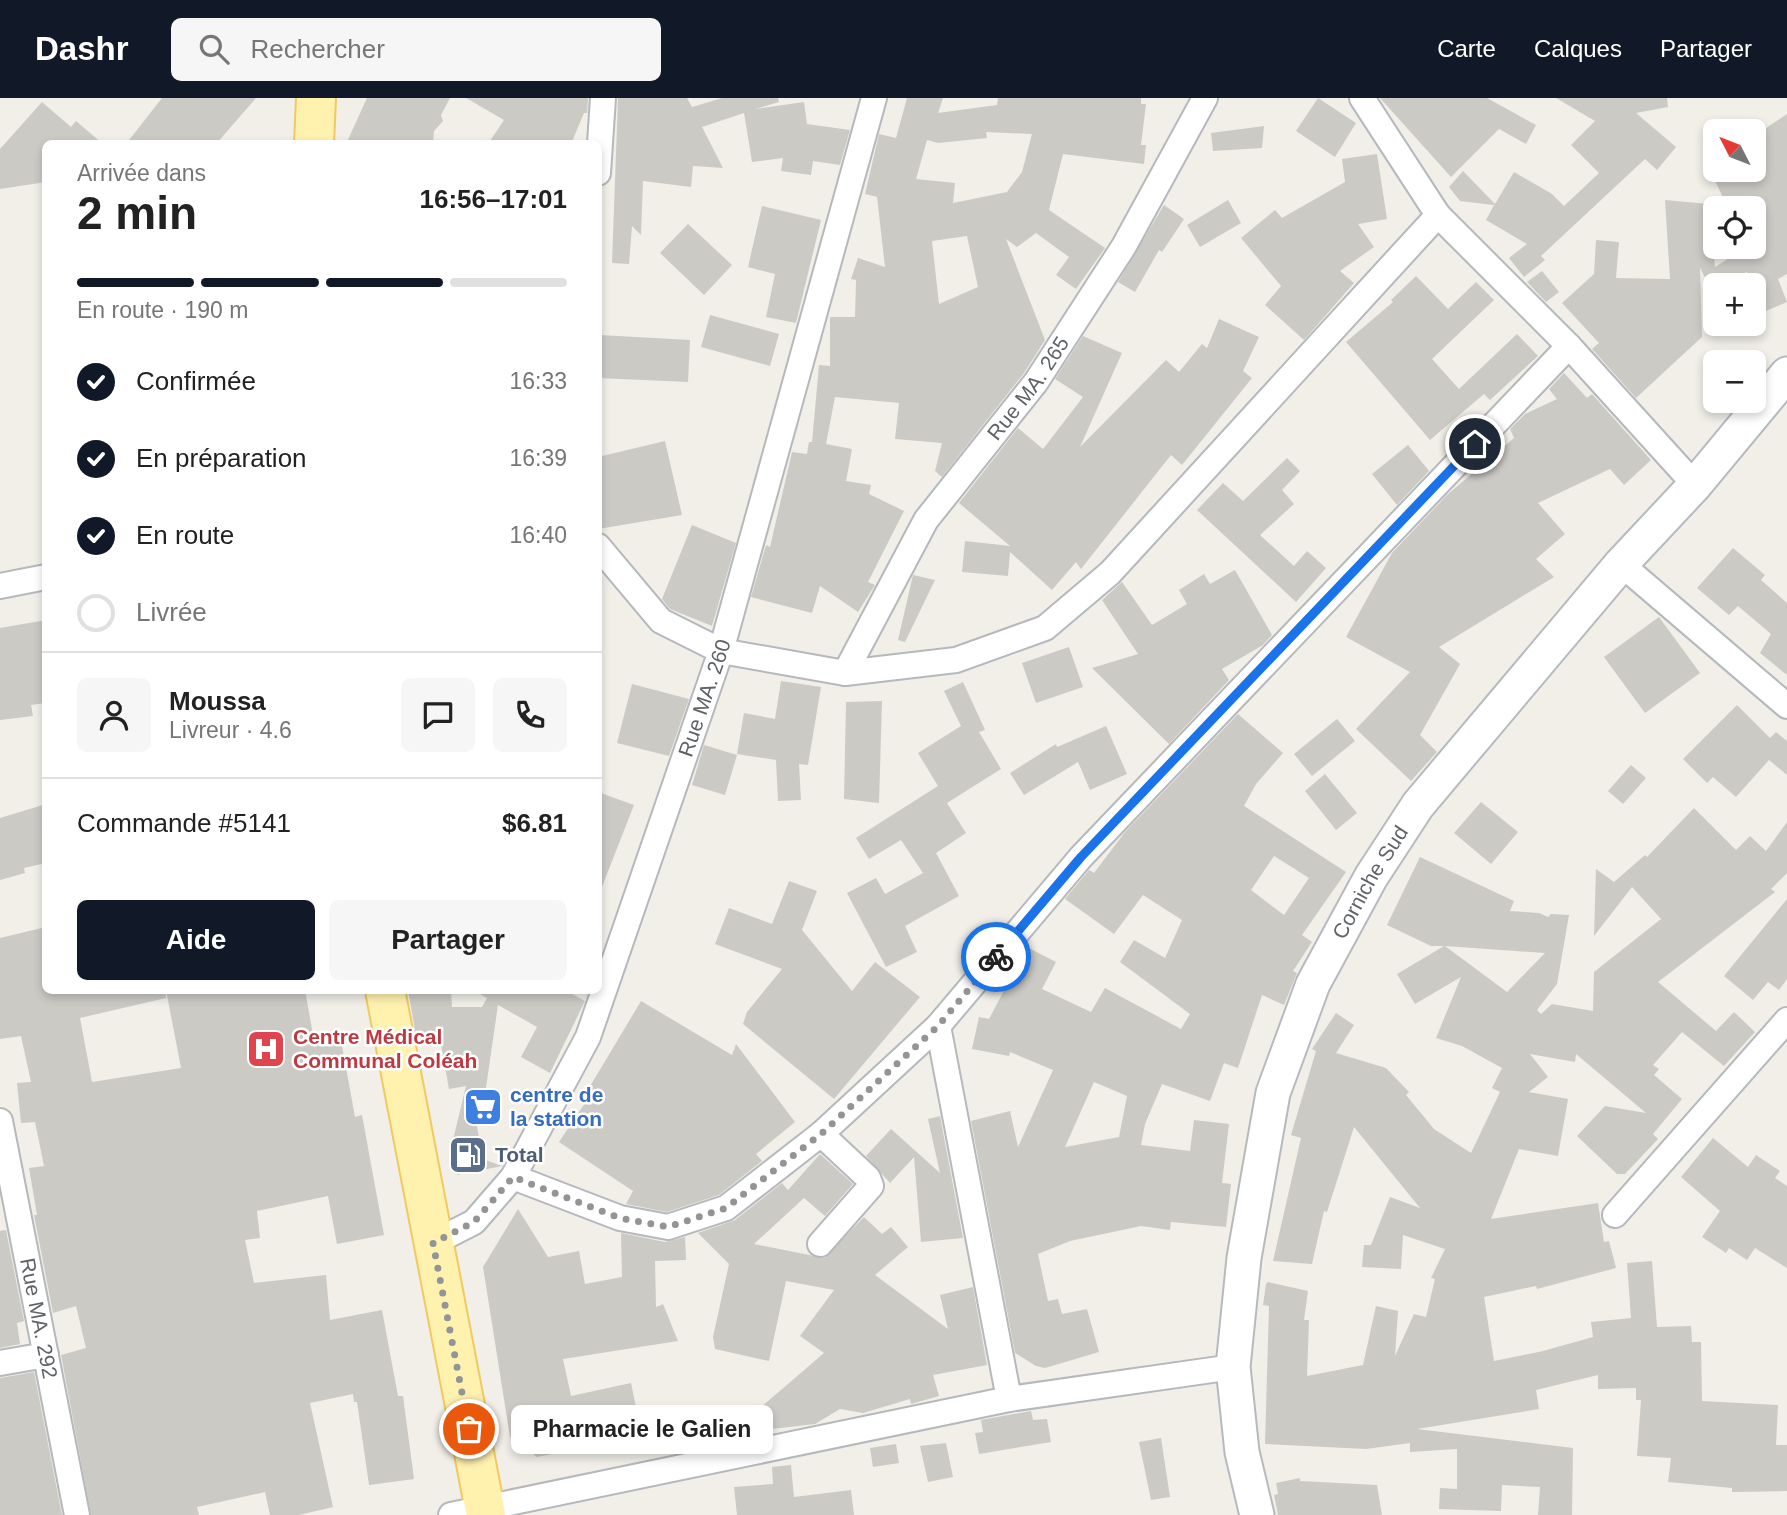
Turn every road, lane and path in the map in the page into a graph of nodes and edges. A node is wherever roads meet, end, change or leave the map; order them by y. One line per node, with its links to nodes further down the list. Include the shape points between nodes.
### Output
1 (316, 98): 6 (main road)
2 (603, 98): 7 (street)
3 (874, 98): 16 (street, Rue MA. 260)
4 (1205, 98): 17 (street, Rue MA. 265, via 1124,246 1036,382 926,520)
5 (1362, 98): 8 (street)
6 (314, 140)
7 (600, 140)
8 (1438, 215): 9 (street); 17 (street, via 1110,573 1045,628 956,660)
9 (1569, 346): 11 (street); 21 (street, via 1081,857)
10 (1787, 374): 11 (main road, Corniche Sud)
11 (1695, 485): 13 (main road, Corniche Sud)
12 (602, 551): 16 (street, via 661,621)
13 (1621, 564): 18 (street); 30 (main road, Corniche Sud, via 1418,804 1371,877 1313,984 1273,1093 1244,1258)
14 (42, 578): 15 (street)
15 (0, 586)
16 (721, 651): 17 (street); 24 (street, Rue MA. 260, via 588,1037)
17 (845, 673)
18 (1787, 706)
19 (386, 994): 26 (main road)
20 (1787, 1020): 25 (street)
21 (938, 1026): 23 (street); 31 (street)
22 (0, 1121): 28 (street, Rue MA. 292)
23 (821, 1134): 24 (street, via 726,1208 668,1227 620,1218); 27 (street, via 871,1186)
24 (513, 1177): 26 (street, Rue MA. 260, via 474,1222)
25 (1615, 1215)
26 (433, 1243): 32 (main road)
27 (820, 1244)
28 (46, 1354): 29 (street); 33 (street, Rue MA. 292)
29 (0, 1363)
30 (1233, 1367): 31 (street); 34 (main road, Corniche Sud, via 1242,1452)
31 (1009, 1399): 32 (street)
32 (474, 1513)
33 (77, 1515)
34 (1257, 1515)

